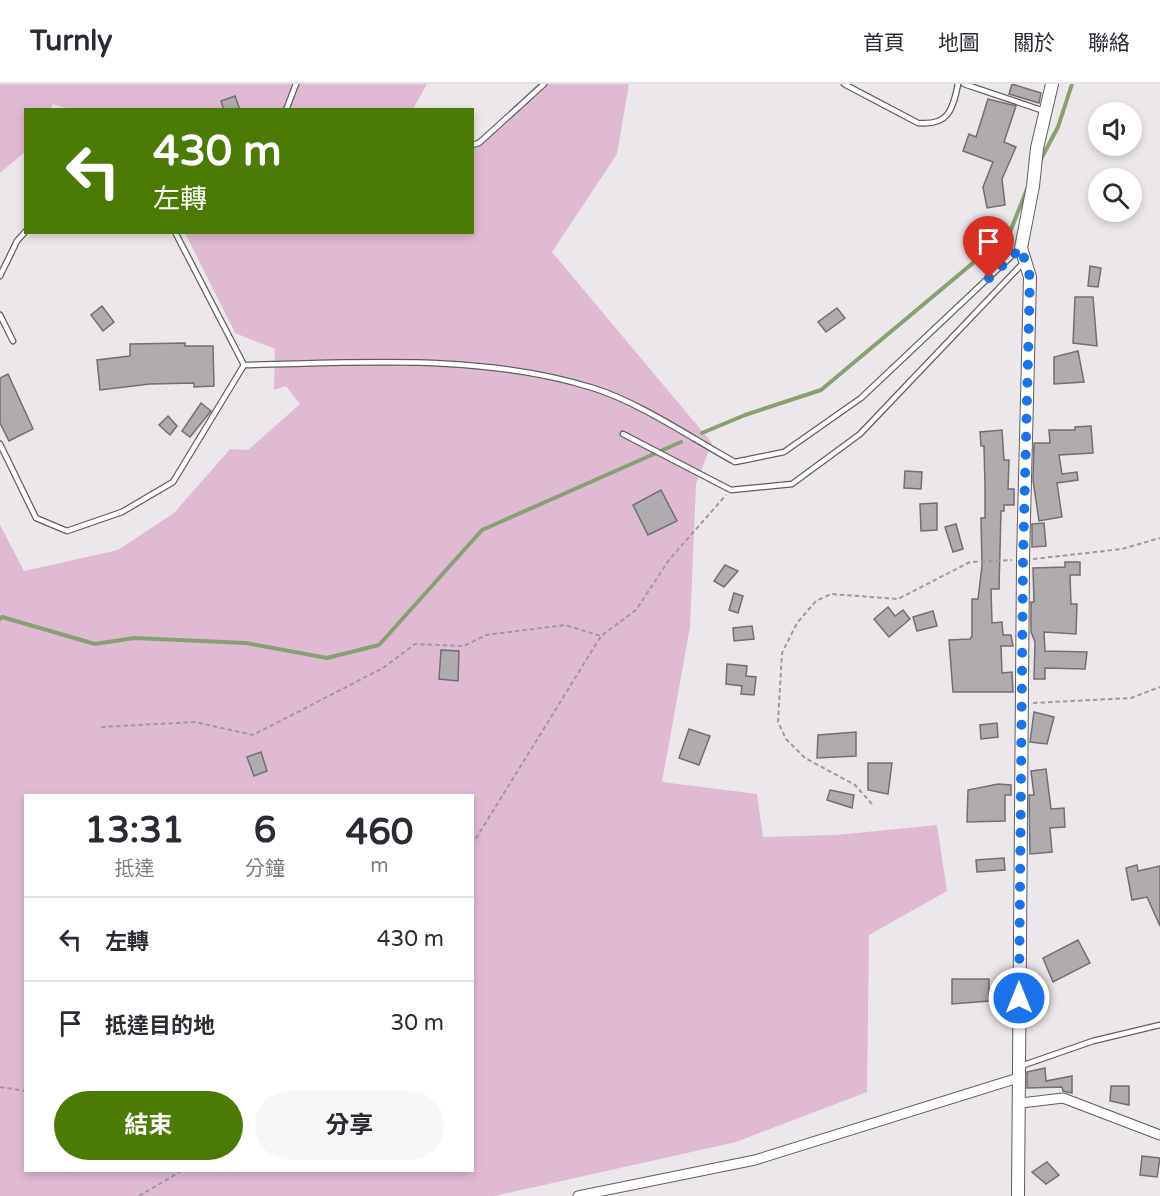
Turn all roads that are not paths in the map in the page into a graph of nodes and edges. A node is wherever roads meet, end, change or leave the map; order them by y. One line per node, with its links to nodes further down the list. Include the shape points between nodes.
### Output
1 (296, 84): 7 (lane)
2 (544, 84): 9 (lane)
3 (844, 84): 4 (lane, via 918,123 931,124 946,118)
4 (958, 84)
5 (964, 84): 8 (lane)
6 (1052, 84): 8 (street)
7 (287, 108)
8 (1045, 112): 12 (street)
9 (474, 144)
10 (24, 233): 14 (lane)
11 (177, 234): 17 (lane)
12 (1021, 248): 13 (street); 17 (lane, via 861,398 784,452 735,462 594,388 504,368 397,362)
13 (1026, 261): 18 (lane, via 860,434 792,484 731,490); 21 (street, via 1030,277)
14 (0, 276)
15 (0, 315): 16 (lane)
16 (13, 342)
17 (244, 365): 19 (lane, via 173,482 122,512 67,531 36,518)
18 (623, 434)
19 (0, 444)
20 (1160, 1025): 21 (lane, via 1093,1041)
21 (1018, 1072): 22 (street); 24 (street, via 755,1160)
22 (1021, 1102): 23 (street, via 1063,1098); 25 (street)
23 (1160, 1135)
24 (578, 1196)
25 (1018, 1196)

